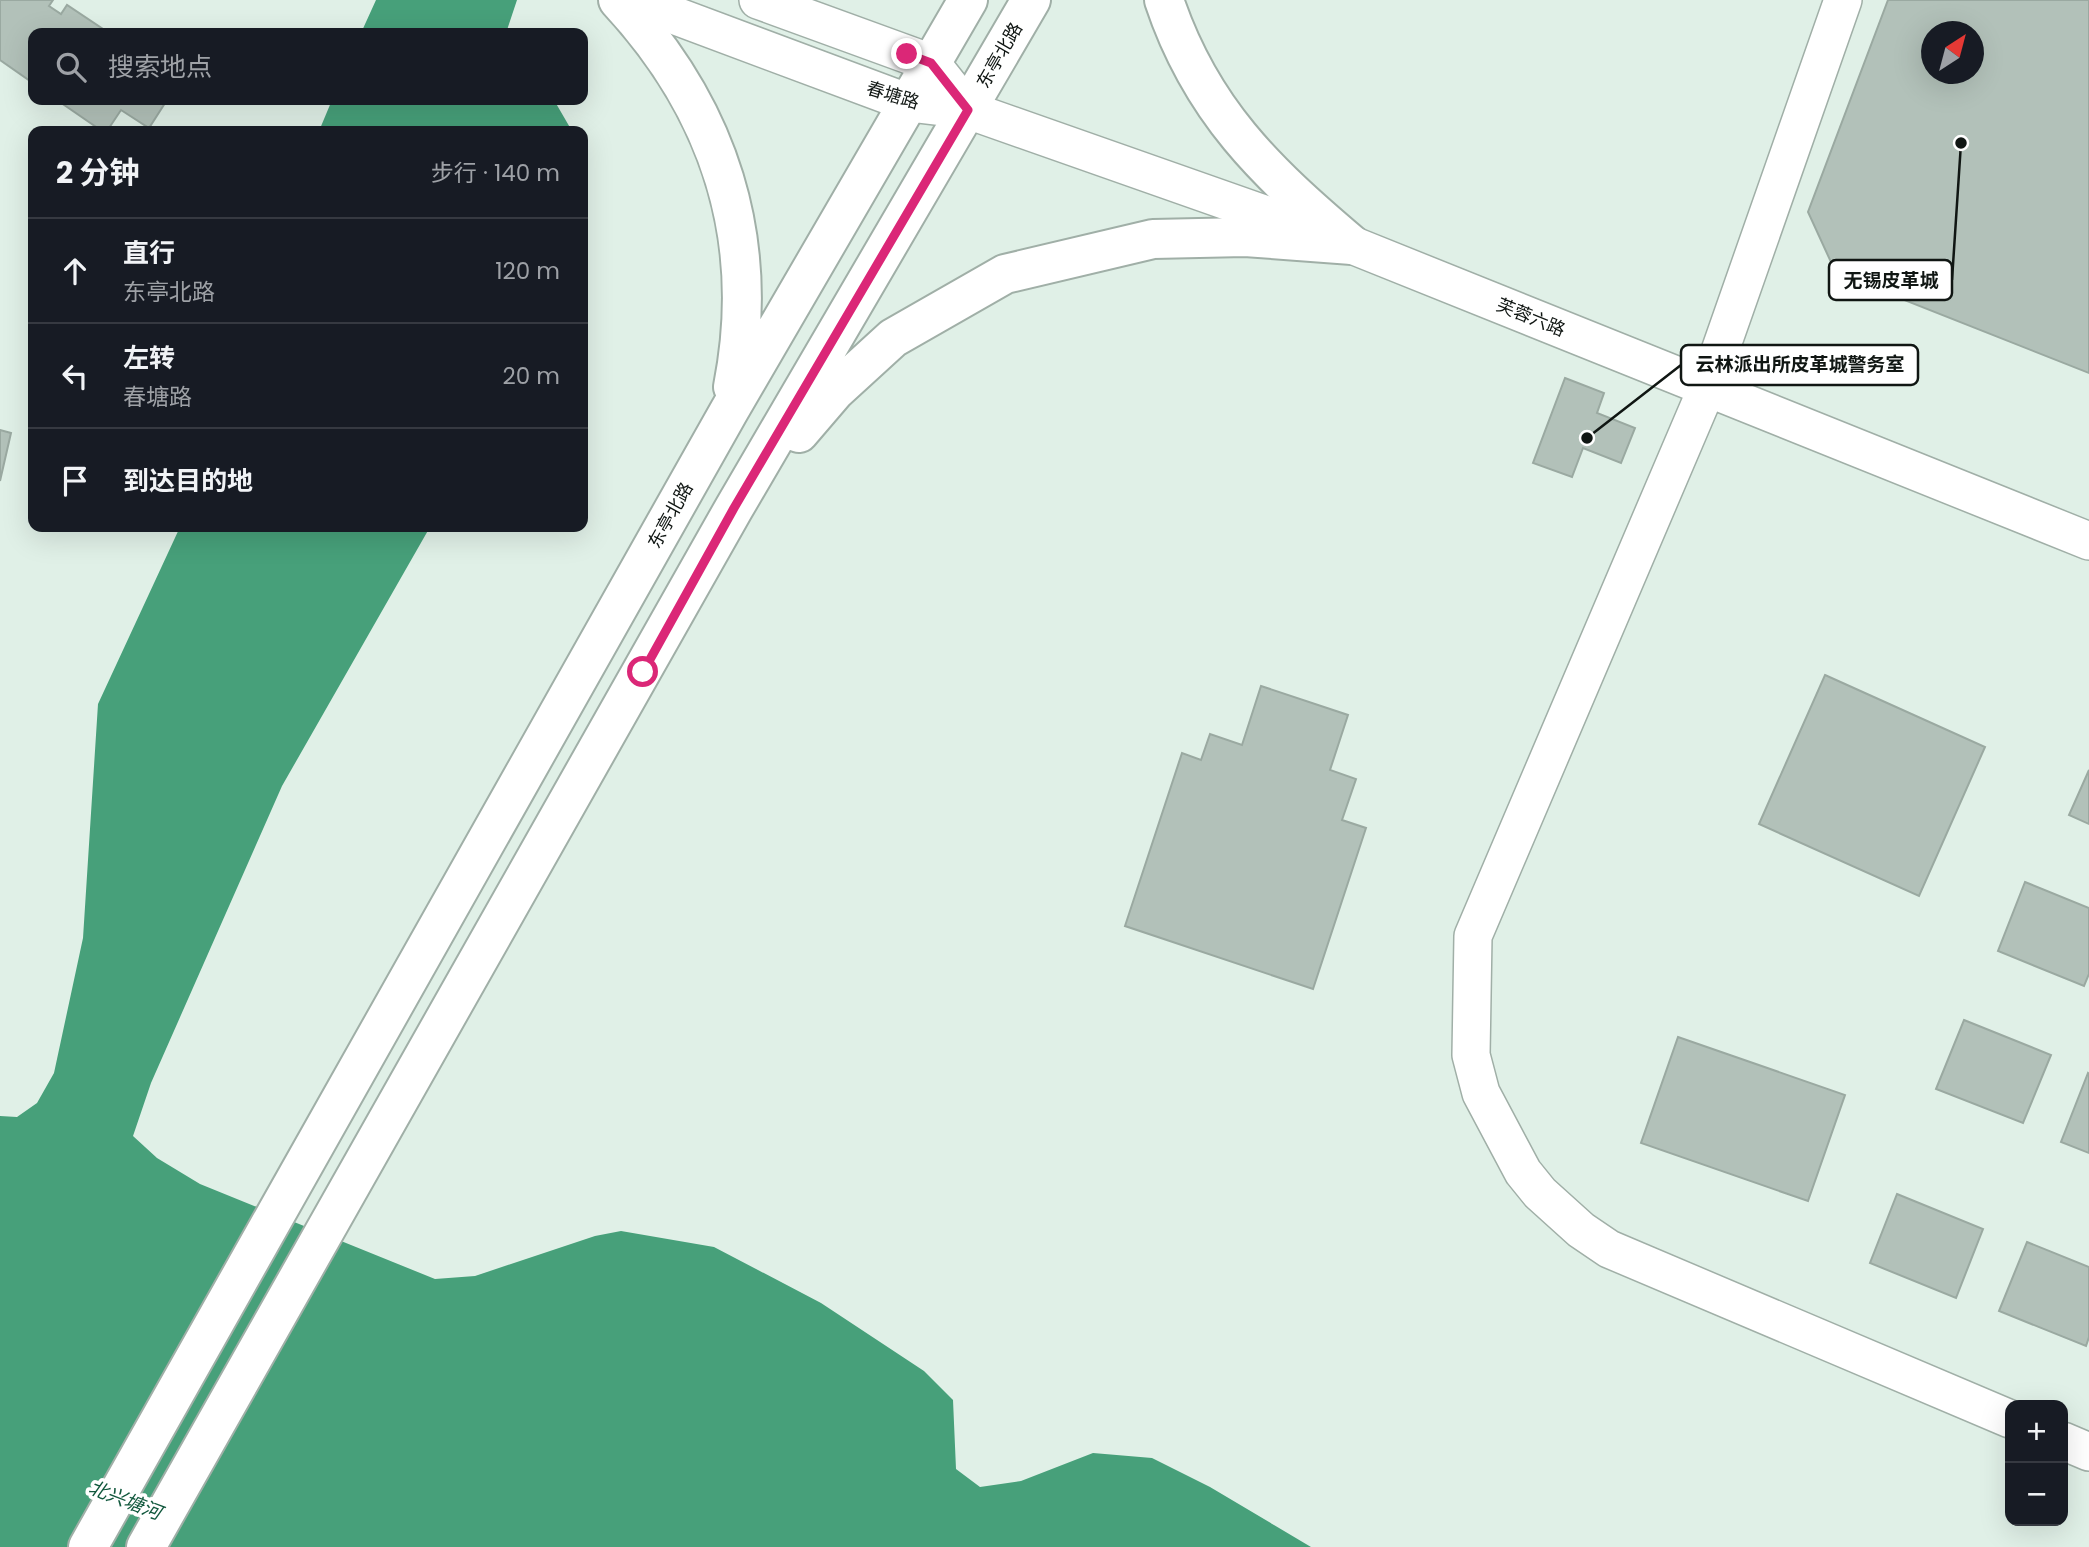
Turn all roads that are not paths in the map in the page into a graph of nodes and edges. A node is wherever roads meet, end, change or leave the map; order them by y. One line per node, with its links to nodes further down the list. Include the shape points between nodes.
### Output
1 (618, 0): 13 (main road, via 682,81 709,131 728,186 739,242 743,299 740,355)
2 (632, 0): 9 (street, 春塘路)
3 (758, 0): 8 (street)
4 (968, 0): 8 (main road, 东亭北路)
5 (1031, 0): 10 (main road, 东亭北路)
6 (1164, 0): 11 (main road, via 1191,65 1247,149)
7 (1843, 0): 12 (street)
8 (931, 63): 9 (main road, 东亭北路); 10 (street, 春塘路)
9 (909, 103): 10 (street, 春塘路); 13 (main road, 东亭北路)
10 (968, 110): 11 (street, 芙蓉六路); 14 (main road, 东亭北路)
11 (1352, 246): 12 (street, 芙蓉六路); 14 (main road, via 1244,236 1153,239 1005,274 893,338 835,391)
12 (1707, 388): 15 (street, 芙蓉六路); 16 (street, via 1473,936 1471,1055 1481,1093 1540,1193 1609,1249)
13 (729, 411): 19 (main road, 东亭北路)
14 (734, 508): 20 (main road, 东亭北路)
15 (2089, 541)
16 (2005, 1417)
17 (2068, 1443): 18 (street)
18 (2089, 1452)
19 (88, 1547)
20 (146, 1547)

